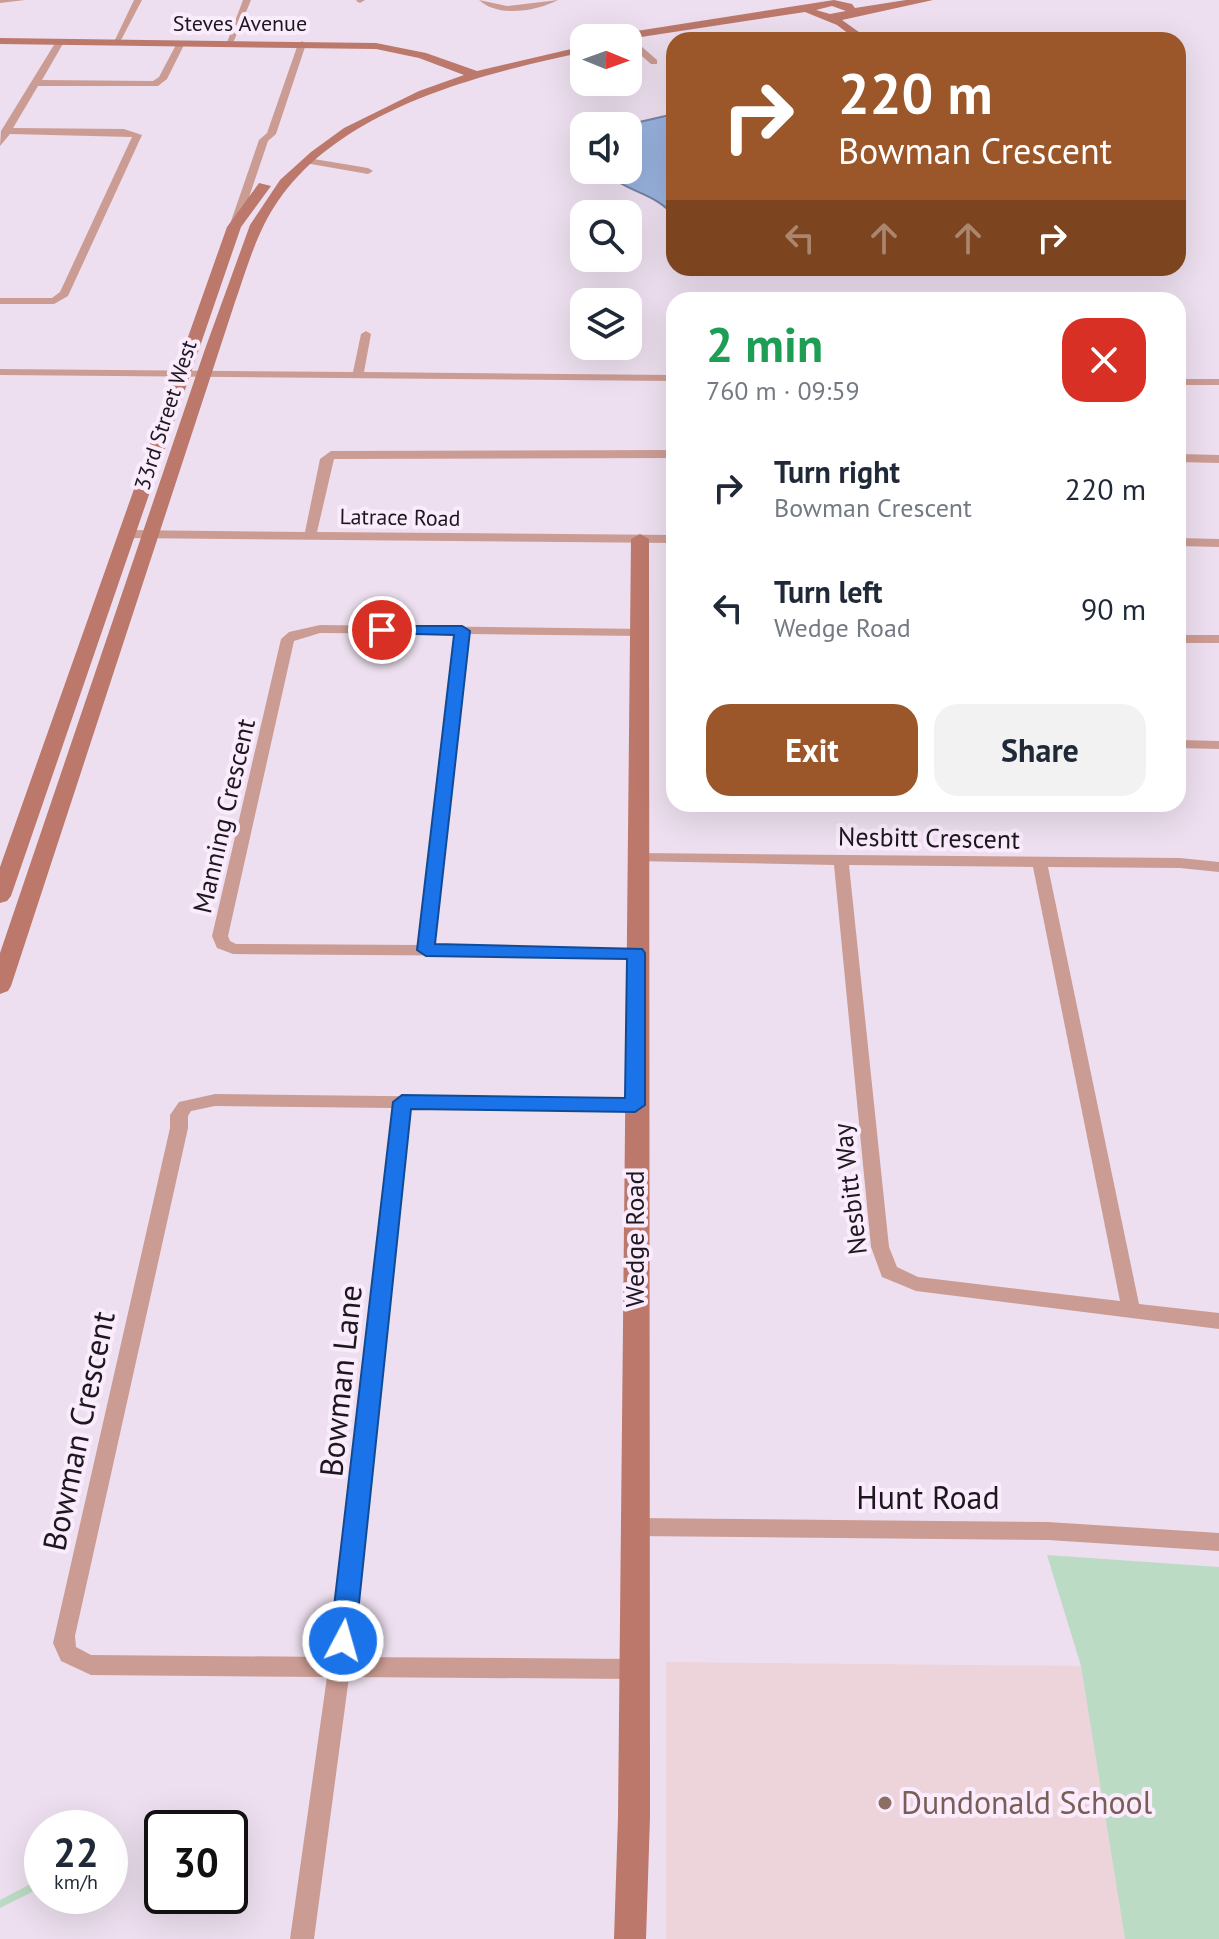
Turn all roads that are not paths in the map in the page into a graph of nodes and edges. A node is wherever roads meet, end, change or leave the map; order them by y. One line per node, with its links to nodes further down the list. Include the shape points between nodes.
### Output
1 (21, 0): 7 (street)
2 (138, 0): 21 (street)
3 (247, 0): 23 (street)
4 (483, 0): 5 (street, via 498,9)
5 (549, 0)
6 (927, 0): 8 (main road)
7 (0, 1)
8 (888, 2): 10 (main road); 15 (main road, via 864,21)
9 (810, 5): 10 (main road); 11 (main road, via 812,14); 16 (main road)
10 (841, 7): 11 (main road); 14 (main road)
11 (824, 17): 12 (main road); 13 (main road)
12 (696, 32)
13 (861, 32)
14 (865, 32)
15 (867, 32)
16 (642, 33)
17 (666, 36): 18 (main road)
18 (642, 40)
19 (0, 41): 20 (main road, Steves Avenue)
20 (60, 42): 21 (main road, Steves Avenue); 30 (street)
21 (116, 42): 22 (main road, Steves Avenue)
22 (181, 43): 23 (main road, Steves Avenue); 30 (street, via 163,79 155,84)
23 (229, 43): 24 (main road, Steves Avenue)
24 (302, 44): 29 (main road, Steves Avenue, via 399,50); 35 (street, 33rd Street West)
25 (570, 46): 29 (main road, 33rd Street West)
26 (570, 52): 29 (main road, 33rd Street West)
27 (642, 52): 28 (street)
28 (654, 62)
29 (471, 73): 33 (main road, 33rd Street West, via 382,113); 35 (main road, 33rd Street West, via 383,102 308,145 272,176)
30 (34, 83): 31 (street)
31 (6, 131): 32 (street); 36 (street, via 137,135 64,294 54,301)
32 (0, 143)
33 (308, 161): 34 (street); 39 (main road, 33rd Street West, via 275,194 254,229)
34 (368, 171)
35 (234, 227): 39 (main road, 33rd Street West)
36 (0, 301)
37 (366, 334): 40 (street)
38 (0, 372): 39 (street)
39 (194, 374): 40 (street); 47 (main road, 33rd Street West); 48 (main road, 33rd Street West)
40 (358, 375): 41 (street)
41 (666, 378)
42 (1186, 382): 43 (street)
43 (1219, 382)
44 (666, 454): 49 (street, via 331,455)
45 (1186, 458): 46 (street)
46 (1219, 459)
47 (126, 534): 48 (street, Latrace Road); 64 (main road, 33rd Street West)
48 (151, 534): 49 (street, Latrace Road); 67 (main road, 33rd Street West)
49 (310, 536): 50 (street, Latrace Road)
50 (640, 539): 51 (street, Latrace Road); 55 (main road, Wedge Road)
51 (666, 539)
52 (1186, 542): 53 (street)
53 (1219, 543)
54 (462, 631): 55 (street, Manning Crescent); 65 (street); 65 (street, Manning Crescent, via 320,629 288,639 220,936 233,949)
55 (640, 632): 60 (main road, Wedge Road)
56 (1186, 639): 57 (street)
57 (1219, 639)
58 (1186, 744): 59 (street)
59 (1219, 745)
60 (638, 858): 61 (street, Nesbitt Crescent); 66 (main road, Wedge Road)
61 (841, 861): 62 (street, Nesbitt Crescent); 70 (street, Nesbitt Way, via 880,1247 889,1272 916,1284)
62 (1040, 863): 63 (street, Nesbitt Crescent); 70 (street)
63 (1219, 867)
64 (0, 896)
65 (426, 950): 66 (street, Manning Crescent)
66 (636, 953): 69 (main road, Wedge Road)
67 (0, 986)
68 (402, 1102): 69 (street, Bowman Crescent); 74 (street, Bowman Lane); 74 (street, Bowman Crescent, via 215,1100 185,1106 179,1115 63,1637 65,1651 91,1665)
69 (635, 1105): 72 (main road, Wedge Road)
70 (1130, 1310): 71 (street, Nesbitt Way)
71 (1219, 1321)
72 (635, 1527): 73 (street, Hunt Road, via 1048,1531); 75 (main road, Wedge Road)
73 (1219, 1542)
74 (339, 1666): 75 (street, Bowman Crescent); 76 (street, Bowman Lane)
75 (634, 1669): 77 (main road, Wedge Road)
76 (302, 1939)
77 (630, 1939)

